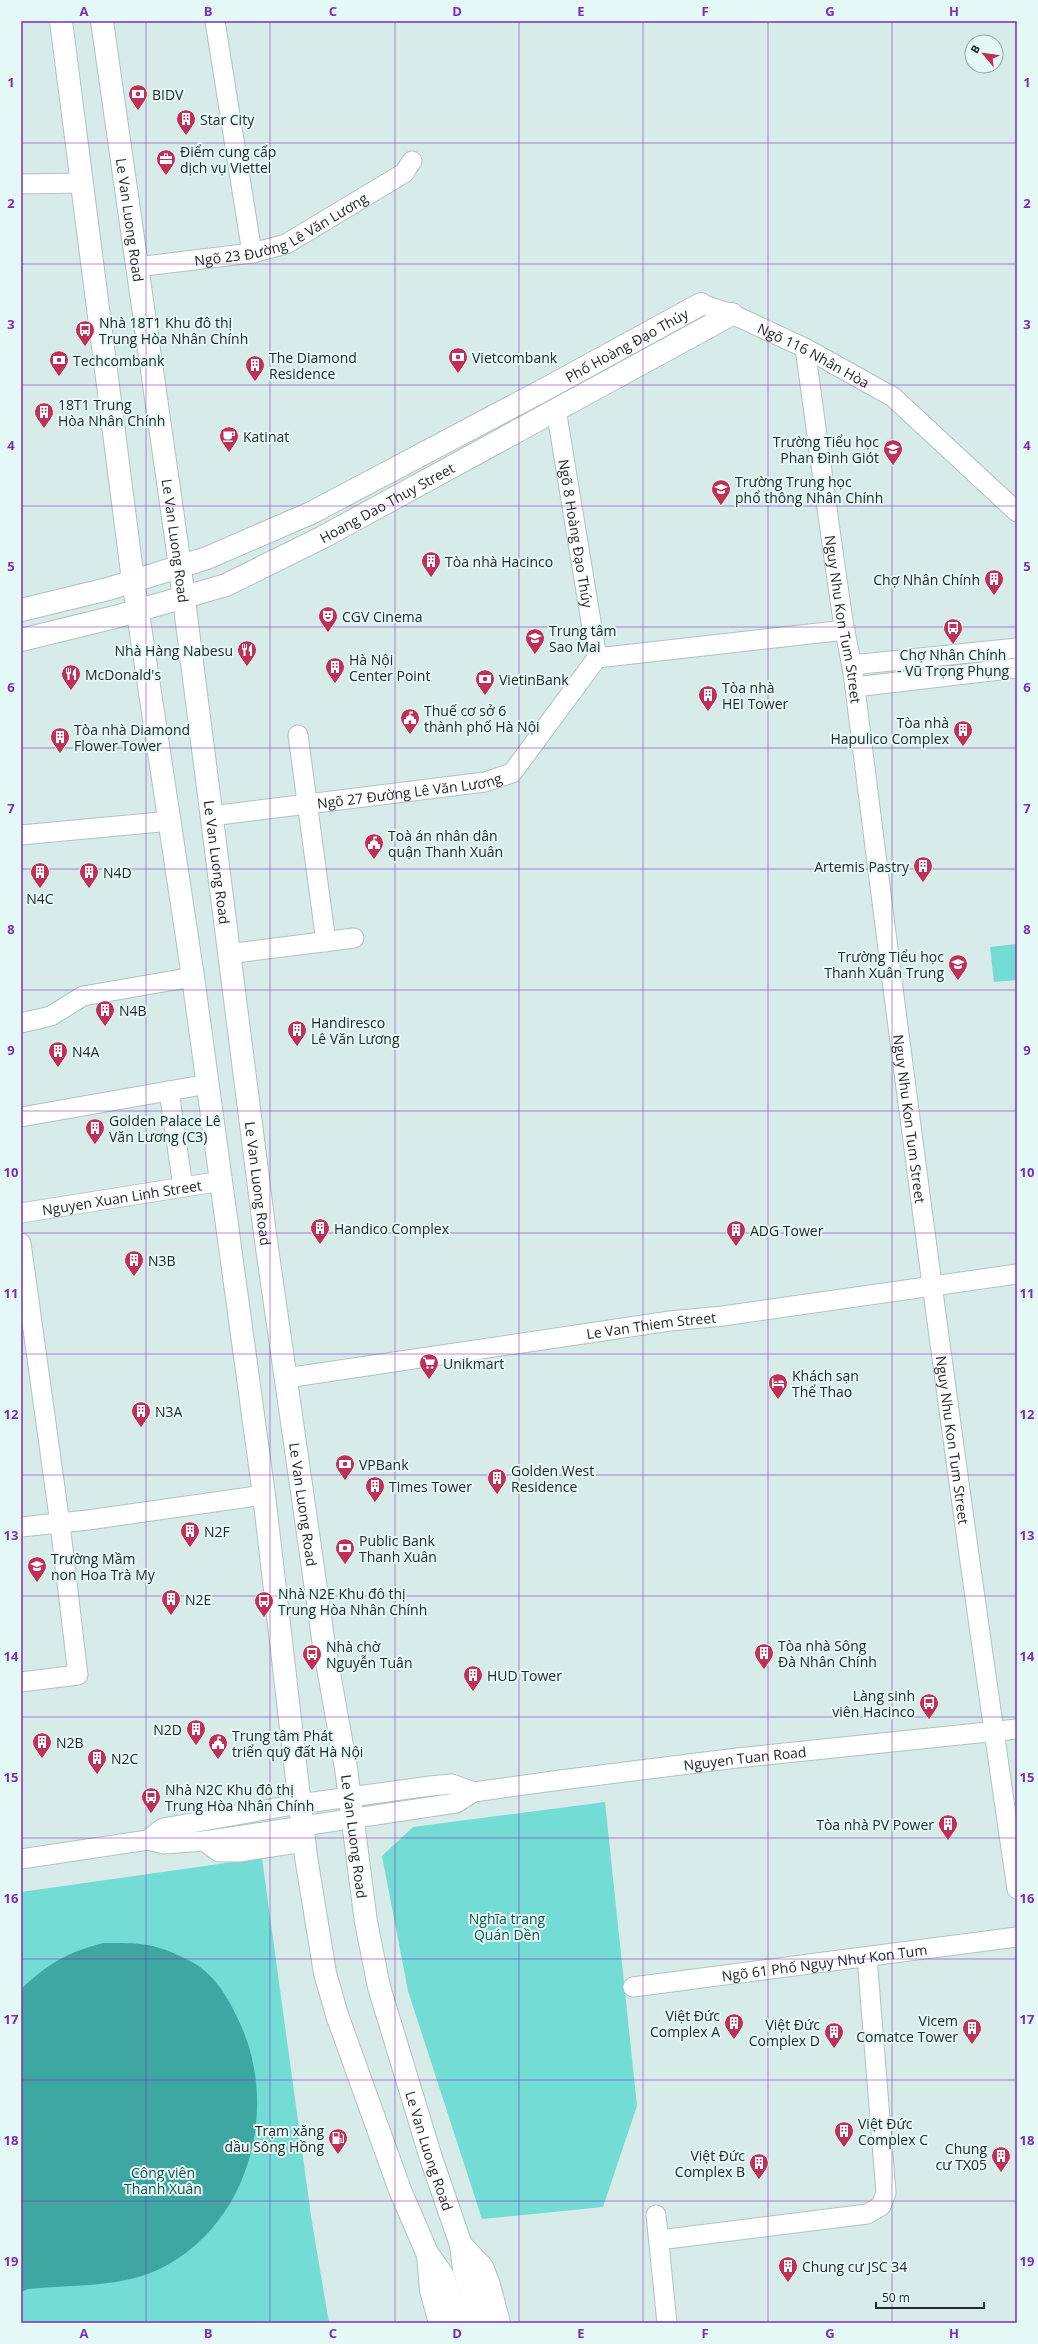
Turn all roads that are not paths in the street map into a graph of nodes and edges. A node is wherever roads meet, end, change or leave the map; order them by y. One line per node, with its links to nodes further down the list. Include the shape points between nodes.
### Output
1 (61, 21): 5 (main road)
2 (102, 21): 8 (main road, Le Van Luong Road)
3 (215, 21): 7 (street)
4 (412, 161): 7 (street, Ngõ 23 Đường Lê Văn Lương, via 404,173 286,244)
5 (83, 183): 6 (street); 18 (main road)
6 (21, 184)
7 (252, 253): 8 (street, Ngõ 23 Đường Lê Văn Lương)
8 (136, 267): 17 (main road, Le Van Luong Road)
9 (701, 304): 10 (street, Ngõ 116 Nhân Hòa); 12 (main road, Phố Hoàng Đạo Thúy)
10 (732, 314): 11 (street, Ngõ 116 Nhân Hòa); 13 (main road, Hoang Dao Thuy Street)
11 (805, 348): 14 (street, Ngõ 116 Nhân Hòa, via 893,397); 22 (street, Nguy Nhu Kon Tum Street)
12 (551, 386): 13 (main road); 15 (main road, Hoang Dao Thuy Street)
13 (556, 409): 16 (main road, Hoang Dao Thuy Street); 25 (street, Ngõ 8 Hoàng Đạo Thúy)
14 (1017, 512)
15 (311, 513): 16 (main road); 17 (main road, Hoang Dao Thuy Street, via 207,558)
16 (323, 537): 19 (main road, Hoang Dao Thuy Street, via 226,585)
17 (179, 566): 18 (main road, Hoang Dao Thuy Street); 19 (main road, Le Van Luong Road)
18 (133, 580): 20 (main road, Hoang Dao Thuy Street, via 108,589); 21 (main road)
19 (182, 598): 21 (main road, Hoang Dao Thuy Street); 31 (main road, Le Van Luong Road)
20 (21, 610)
21 (138, 610): 23 (main road, Hoang Dao Thuy Street); 32 (main road)
22 (845, 630): 25 (street); 26 (street, Nguy Nhu Kon Tum Street)
23 (21, 640)
24 (1017, 648): 26 (street)
25 (597, 658): 30 (street, Ngõ 27 Đường Lê Văn Lương, via 512,773 485,782)
26 (852, 665): 28 (street, Nguy Nhu Kon Tum Street)
27 (1017, 668): 28 (street)
28 (855, 687): 47 (street, Nguy Nhu Kon Tum Street)
29 (298, 735): 30 (street)
30 (308, 803): 31 (street, Ngõ 27 Đường Lê Văn Lương); 35 (street)
31 (211, 816): 36 (main road, Le Van Luong Road)
32 (171, 821): 33 (street); 37 (main road)
33 (21, 835)
34 (354, 938): 35 (street)
35 (326, 942): 36 (street)
36 (228, 954): 48 (main road, Le Van Luong Road)
37 (193, 977): 38 (street, via 83,996 51,1016); 39 (main road)
38 (21, 1023)
39 (208, 1084): 40 (street); 42 (main road)
40 (169, 1091): 41 (street); 43 (street)
41 (21, 1117)
42 (222, 1181): 43 (street, Nguyen Xuan Linh Street); 49 (main road)
43 (183, 1187): 44 (street, Nguyen Xuan Linh Street)
44 (21, 1213)
45 (21, 1243): 50 (street)
46 (1017, 1274): 47 (street, Le Van Thiem Street)
47 (932, 1285): 48 (street, Le Van Thiem Street); 54 (street, Nguy Nhu Kon Tum Street)
48 (286, 1378): 57 (main road, Le Van Luong Road, via 324,1645)
49 (264, 1495): 50 (street); 58 (main road)
50 (60, 1524): 51 (street); 52 (street, via 78,1675)
51 (21, 1527)
52 (21, 1682)
53 (1017, 1728): 54 (street, Nguyen Tuan Road)
54 (994, 1731): 56 (street, Nguyen Tuan Road, via 744,1757); 67 (street, Nguy Nhu Kon Tum Street)
55 (383, 1792): 56 (street, Nguyen Tuan Road, via 452,1784); 57 (street, Nguyen Tuan Road); 60 (street)
56 (474, 1792): 60 (street, Nguyen Tuan Road, via 456,1803)
57 (350, 1796): 58 (street, Nguyen Tuan Road); 61 (main road, Le Van Luong Road)
58 (299, 1804): 59 (street, Nguyen Tuan Road); 63 (main road)
59 (277, 1808): 62 (street); 64 (street, Nguyen Tuan Road, via 163,1828)
60 (386, 1813): 61 (street, Nguyen Tuan Road)
61 (353, 1818): 63 (street, Nguyen Tuan Road); 73 (main road, Le Van Luong Road, via 366,1922 379,1987 431,2158)
62 (279, 1829): 63 (street); 65 (street)
63 (303, 1834): 65 (street, via 239,1852 219,1852); 74 (main road, via 325,1973 337,2015 398,2183)
64 (148, 1840): 65 (street, via 164,1844); 66 (street)
65 (204, 1840)
66 (21, 1859)
67 (1017, 1889)
68 (1017, 1937): 69 (street, Ngõ 61 Phố Ngụy Như Kon Tum)
69 (867, 1957): 70 (street, Ngõ 61 Phố Ngụy Như Kon Tum); 72 (street, via 886,2193 881,2206 867,2214)
70 (632, 1987)
71 (656, 2215): 72 (street)
72 (658, 2240): 79 (street)
73 (461, 2245): 77 (main road, via 464,2268); 78 (main road, Le Van Luong Road, via 482,2267)
74 (428, 2255): 75 (main road, via 431,2290); 76 (main road, via 443,2276)
75 (440, 2323)
76 (458, 2323)
77 (480, 2323)
78 (499, 2323)
79 (667, 2323)

